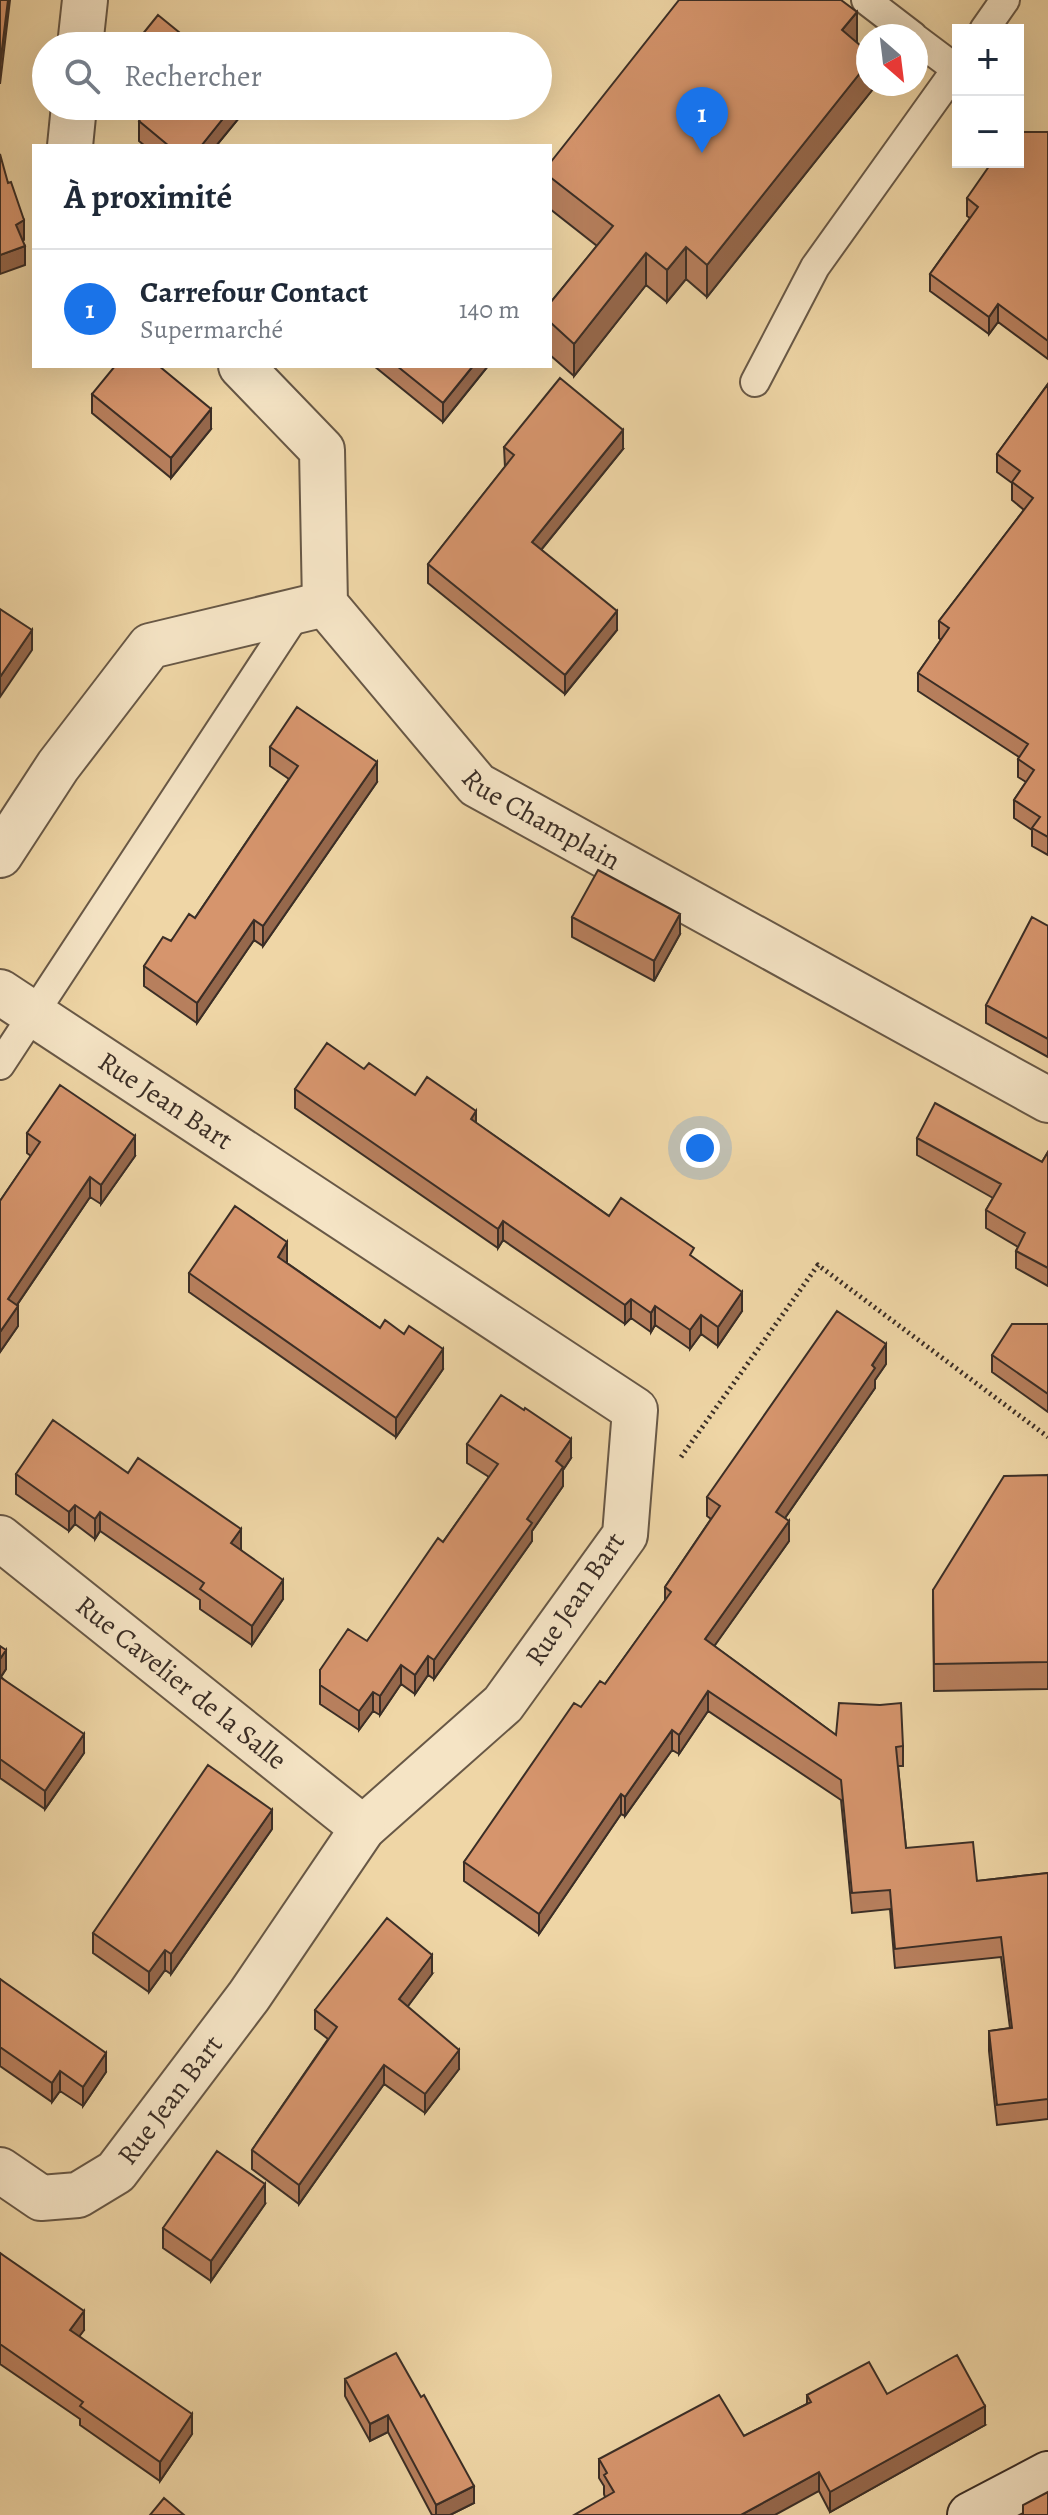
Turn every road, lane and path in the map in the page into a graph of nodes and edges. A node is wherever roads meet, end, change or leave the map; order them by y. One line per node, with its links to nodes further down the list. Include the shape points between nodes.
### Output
1 (85, 0): 6 (street)
2 (866, 0): 4 (lane)
3 (1005, 0): 5 (lane)
4 (897, 24)
5 (988, 24)
6 (82, 32)
7 (928, 47): 8 (lane)
8 (952, 64)
9 (952, 75): 13 (lane, via 815,267)
10 (73, 120): 11 (street)
11 (70, 144)
12 (243, 368): 14 (street, via 322,450)
13 (755, 382)
14 (312, 608): 15 (street, via 150,646 58,766); 16 (lane); 18 (street, Rue Champlain, via 477,785)
15 (0, 855)
16 (17, 1004): 17 (lane); 22 (street, Rue Jean Bart, via 635,1410 625,1535 503,1704)
17 (0, 1065)
18 (1048, 1100)
19 (1048, 1437): 20 (path, via 818,1265)
20 (680, 1458)
21 (0, 1538): 22 (street, Rue Cavelier de la Salle)
22 (363, 1828): 23 (street, Rue Jean Bart, via 249,1996 116,2172 78,2195 41,2198)
23 (0, 2170)
24 (1048, 2474): 25 (street)
25 (970, 2515)

